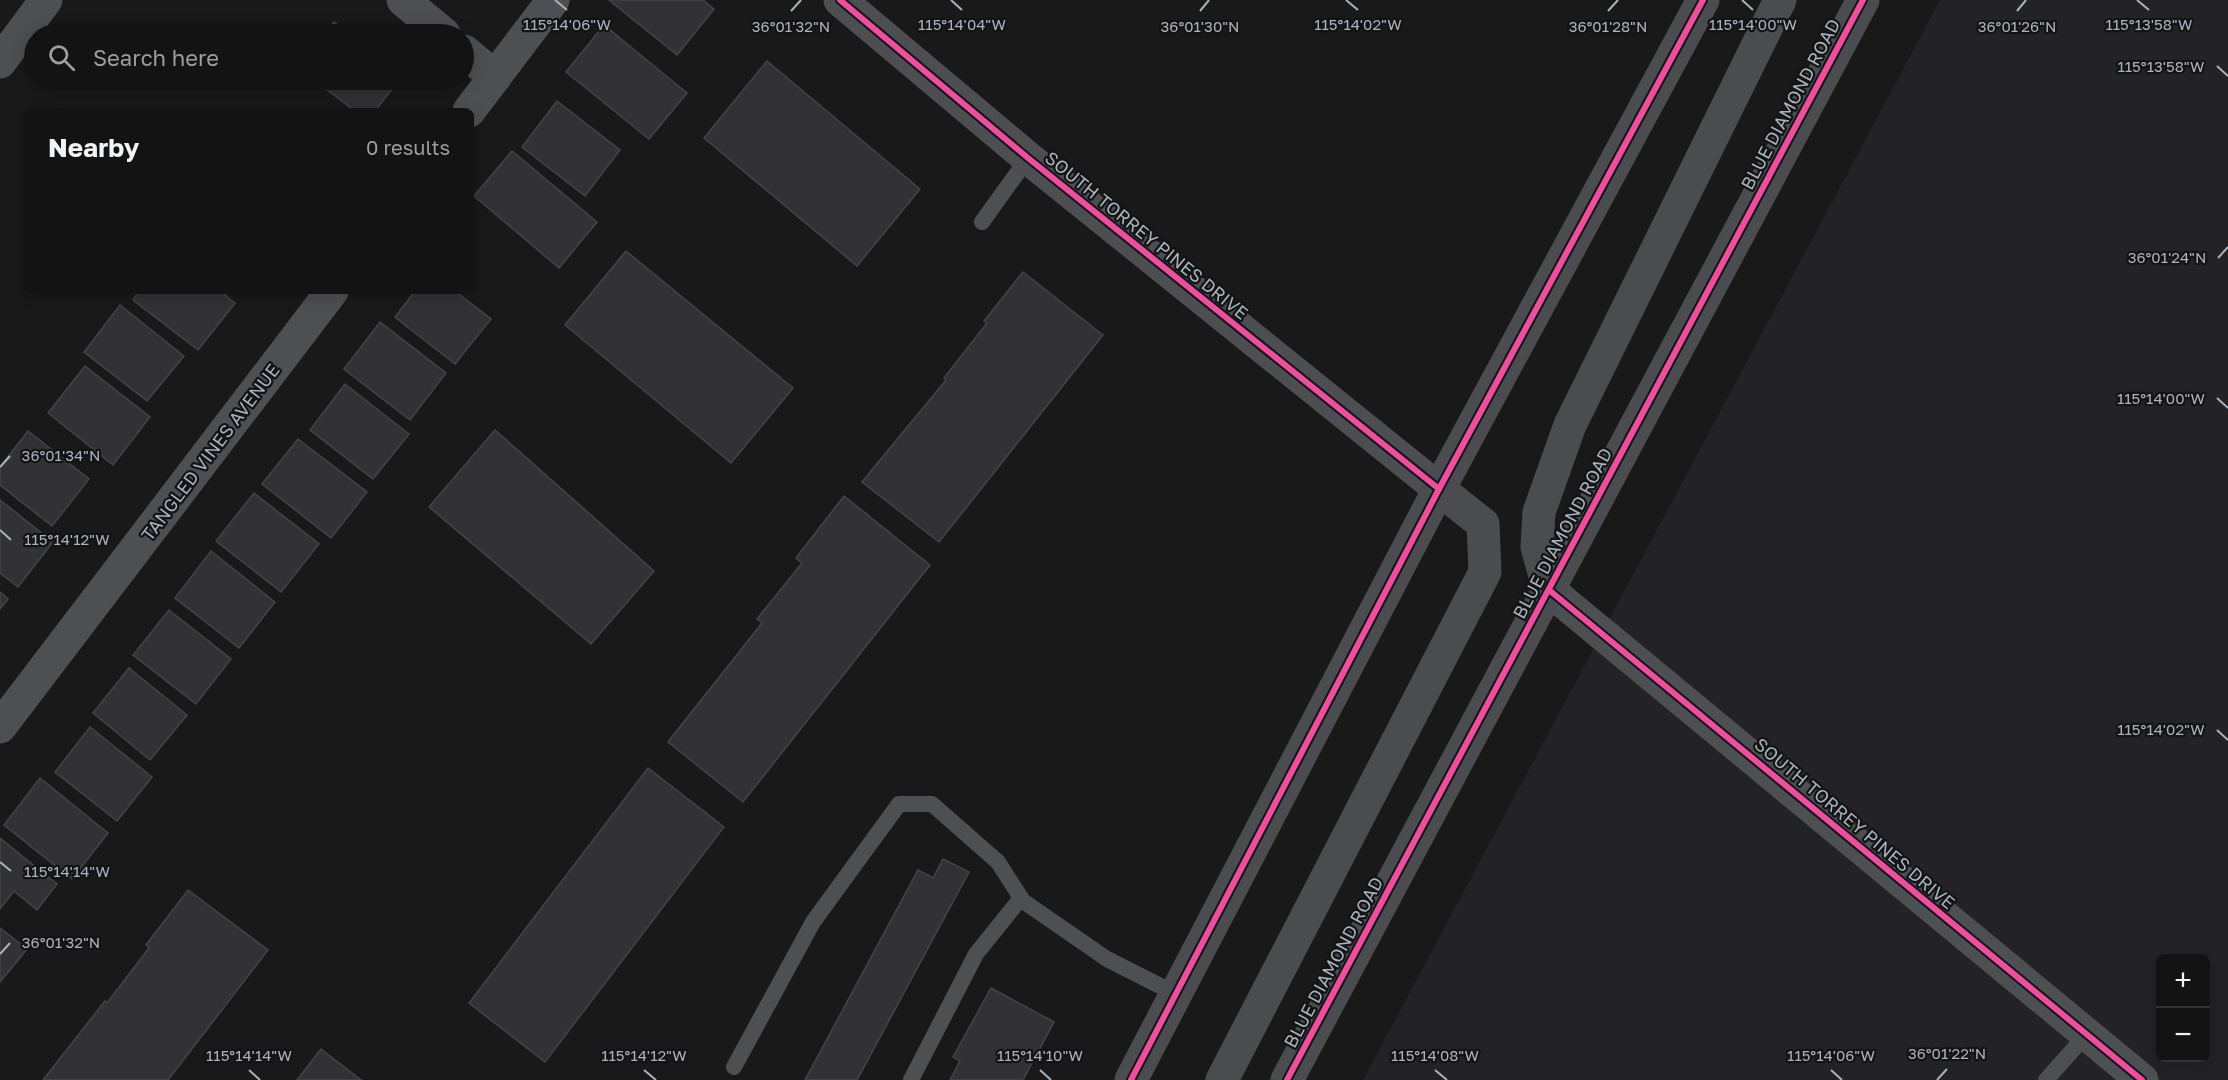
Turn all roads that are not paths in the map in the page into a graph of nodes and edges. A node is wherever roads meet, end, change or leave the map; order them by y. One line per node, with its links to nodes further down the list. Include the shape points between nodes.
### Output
1 (46, 0): 8 (street)
2 (403, 0): 9 (street)
3 (553, 0): 13 (street)
4 (840, 0): 15 (street, SOUTH TORREY PINES DRIVE)
5 (1703, 0): 18 (highway)
6 (1780, 0): 19 (highway, via 1570,425 1539,512 1537,547)
7 (1863, 0): 19 (highway, BLUE DIAMOND ROAD)
8 (28, 24)
9 (432, 24)
10 (24, 30): 12 (street)
11 (474, 59): 13 (street)
12 (0, 62)
13 (495, 77): 14 (street)
14 (471, 108)
15 (1028, 158): 16 (lane); 18 (street, SOUTH TORREY PINES DRIVE)
16 (982, 222)
17 (330, 294): 20 (street, TANGLED VINES AVENUE)
18 (1439, 489): 22 (highway); 27 (highway, via 1482,524 1485,572)
19 (1549, 590): 23 (street, SOUTH TORREY PINES DRIVE); 28 (highway, BLUE DIAMOND ROAD)
20 (0, 727)
21 (1021, 898): 22 (lane, via 1107,958); 24 (lane, via 998,862 932,804 899,804 813,921); 25 (lane, via 976,954)
22 (1176, 994): 26 (highway)
23 (2087, 1034): 29 (lane); 30 (street, SOUTH TORREY PINES DRIVE)
24 (734, 1067)
25 (911, 1080)
26 (1131, 1080)
27 (1222, 1080)
28 (1287, 1080)
29 (2046, 1080)
30 (2142, 1080)

